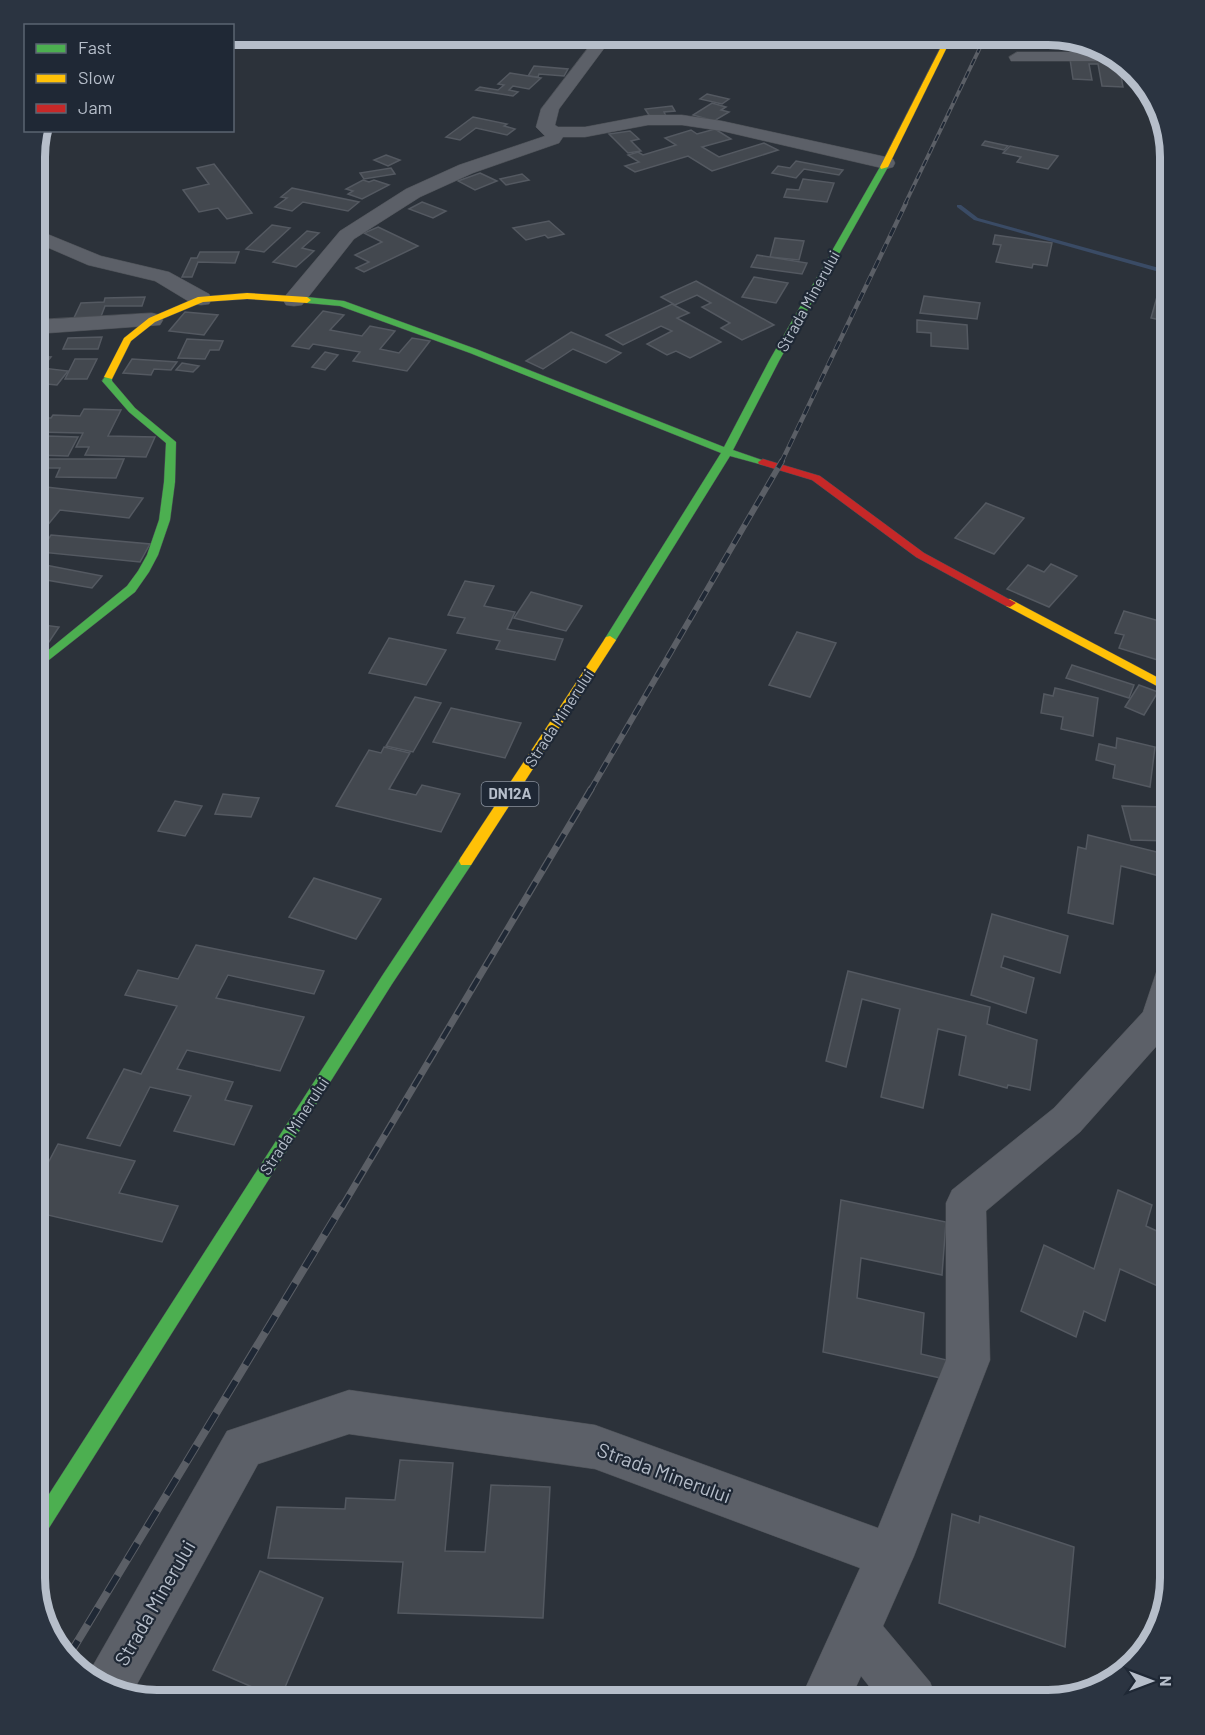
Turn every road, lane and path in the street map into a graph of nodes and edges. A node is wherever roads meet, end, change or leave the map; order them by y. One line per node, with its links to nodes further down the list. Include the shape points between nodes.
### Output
1 (598, 45): 5 (street, via 550,109 545,127)
2 (945, 45): 6 (main road, Strada Minerului / DN12A)
3 (1017, 57): 4 (street)
4 (1100, 57)
5 (555, 132): 6 (street, via 585,132 648,120 682,120); 9 (street, via 553,139 466,169 413,193 347,235)
6 (886, 163): 12 (main road, Strada Minerului / DN12A)
7 (45, 239): 8 (street, via 95,261 162,276)
8 (201, 299): 9 (main road, via 247,296); 10 (main road)
9 (294, 300): 12 (main road, via 341,303)
10 (152, 320): 11 (street); 13 (main road, via 127,340 106,381 132,410 171,442 163,535 153,560 131,589)
11 (45, 326)
12 (727, 452): 14 (main road, via 816,478 920,555); 16 (main road, Strada Minerului / DN12A)
13 (45, 660)
14 (1160, 684)
15 (1160, 1015): 17 (street, via 1067,1120 966,1203 968,1360)
16 (45, 1515)
17 (890, 1556): 18 (street); 19 (street, Strada Minerului, via 595,1447 348,1412 243,1447)
18 (856, 1632): 20 (street); 21 (street)
19 (111, 1681)
20 (830, 1690)
21 (904, 1690)

